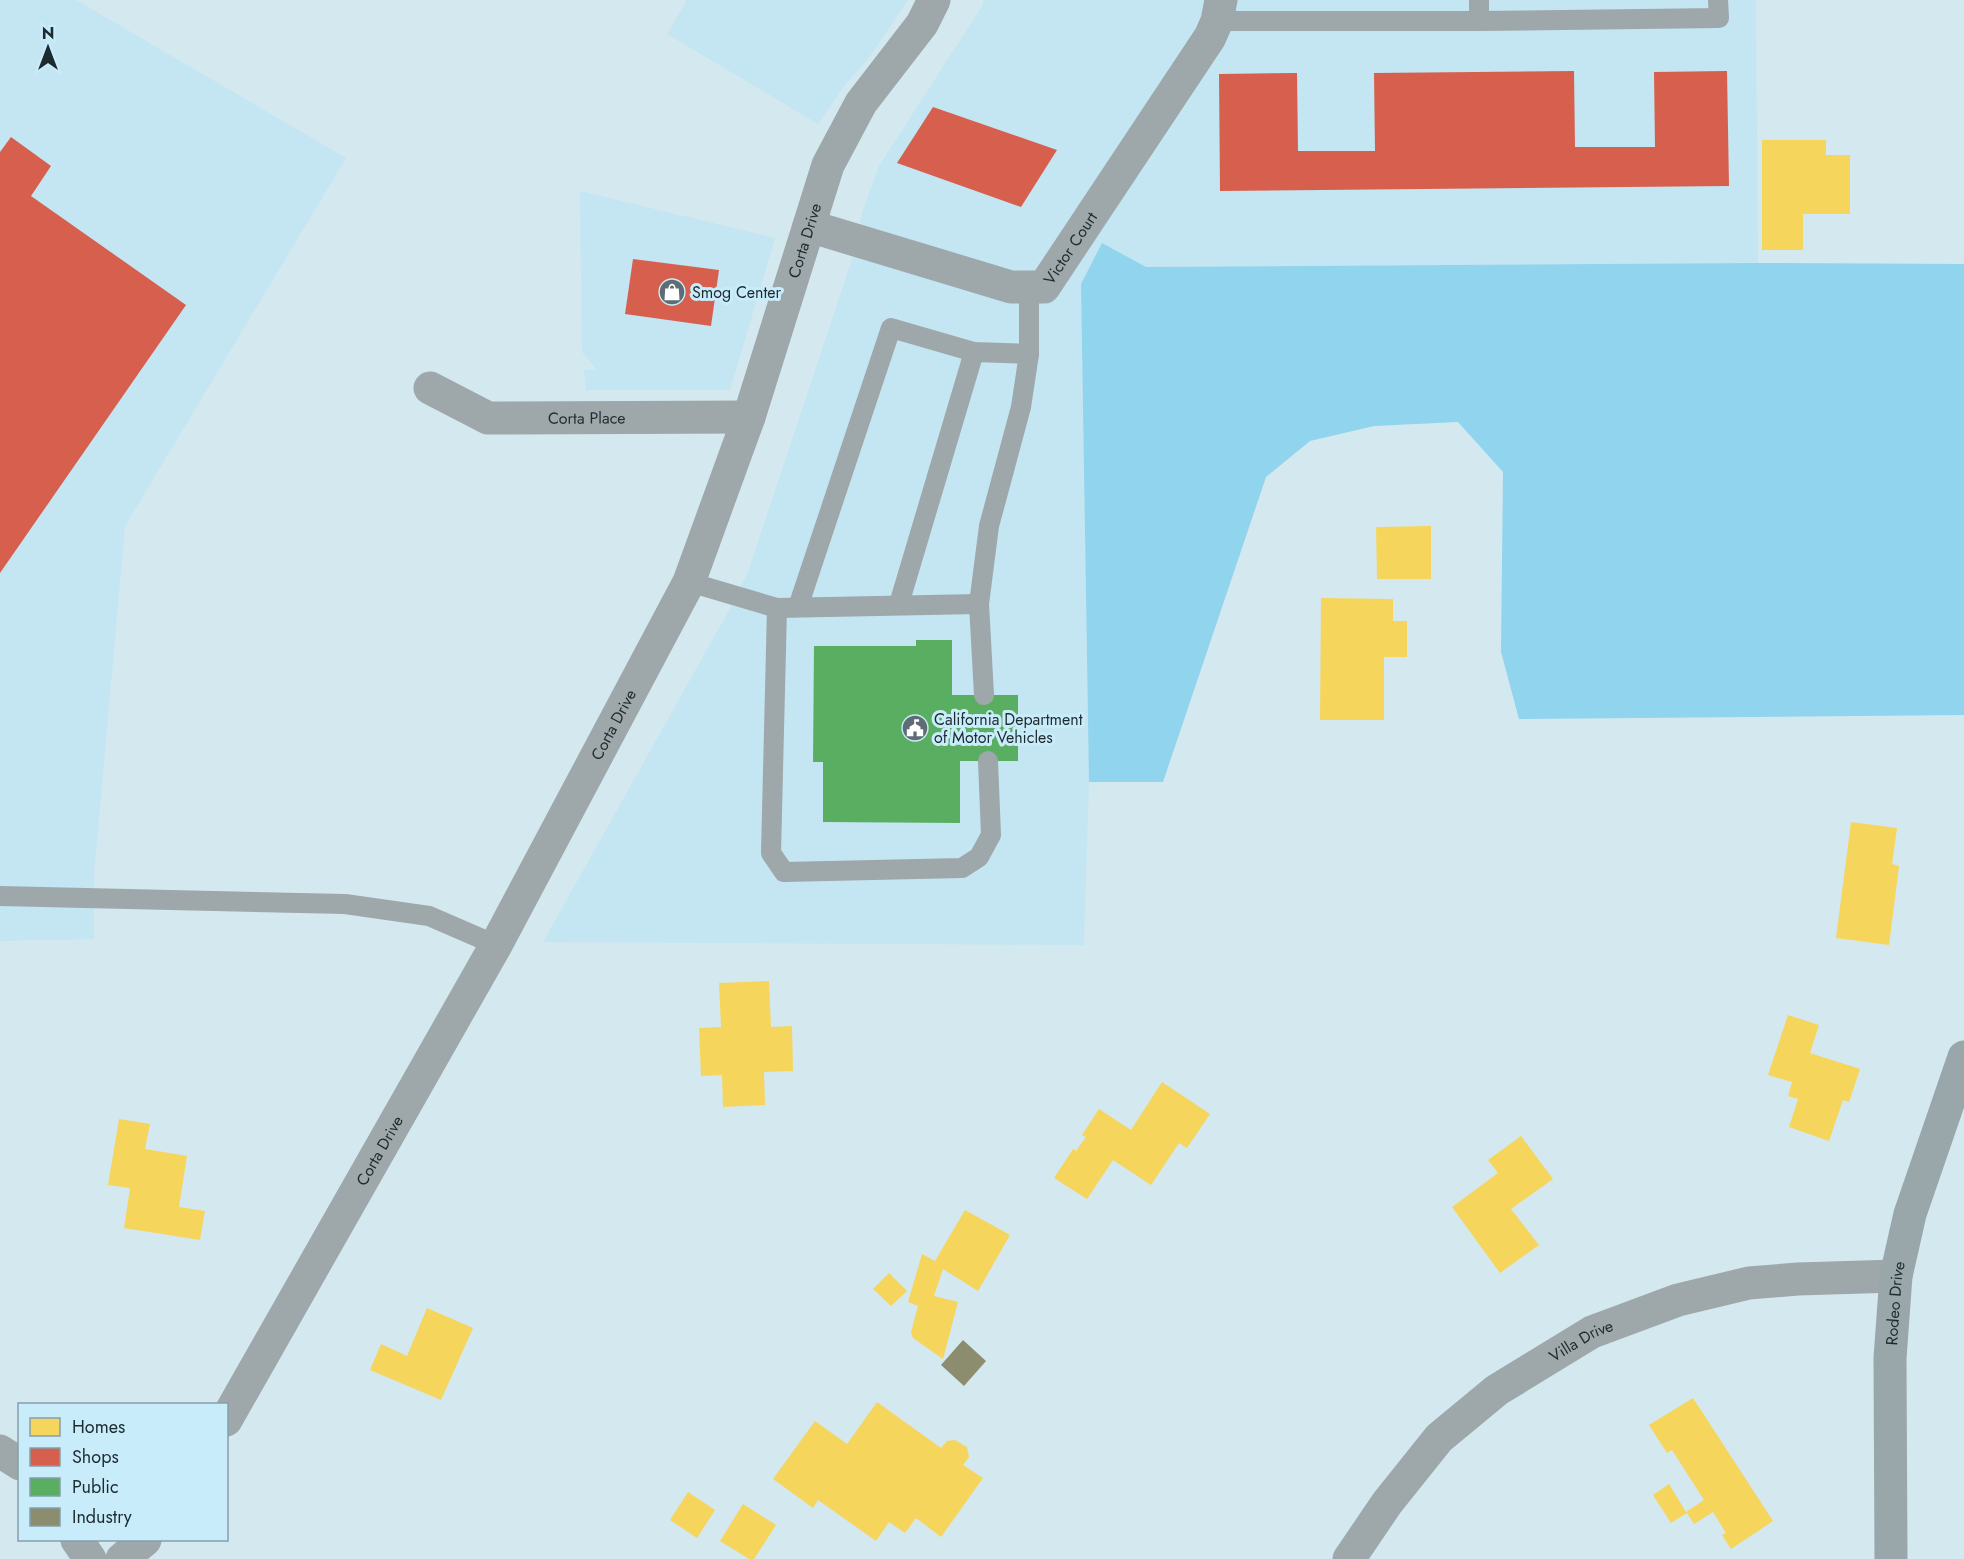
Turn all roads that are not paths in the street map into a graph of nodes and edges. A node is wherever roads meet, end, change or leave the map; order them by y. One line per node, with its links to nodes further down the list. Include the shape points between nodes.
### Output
1 (934, 0): 6 (street, Corta Drive, via 922,24 849,124 828,165)
2 (1479, 0): 5 (lane)
3 (1718, 0): 5 (lane, via 1719,18)
4 (1219, 11): 5 (lane); 7 (street, Victor Court, via 1210,37 1044,287)
5 (1479, 21)
6 (809, 226): 7 (street, Victor Court, via 1011,286); 11 (street, Corta Drive)
7 (1029, 286): 9 (lane)
8 (974, 352): 9 (lane); 13 (lane); 15 (lane, via 891,328)
9 (1029, 354): 14 (lane, via 1021,408 989,526)
10 (430, 388): 11 (street, Corta Place, via 488,418)
11 (749, 417): 12 (street, Corta Drive)
12 (689, 582): 16 (lane); 20 (street, Corta Drive)
13 (899, 604): 14 (lane); 15 (lane)
14 (979, 604): 17 (lane)
15 (798, 607): 16 (lane)
16 (777, 608): 18 (lane, via 771,853 784,872 962,868 978,857 991,835)
17 (984, 695)
18 (988, 761)
19 (0, 896): 20 (lane, via 345,904 429,916)
20 (496, 945): 23 (street, Corta Drive)
21 (1964, 1057): 22 (street, Rodeo Drive, via 1910,1214)
22 (1896, 1276): 30 (street, Villa Drive, via 1749,1283 1678,1300 1592,1332 1497,1390 1438,1438); 31 (street, Rodeo Drive, via 1890,1358)
23 (228, 1416)
24 (0, 1451): 25 (street)
25 (18, 1463)
26 (78, 1541): 28 (street)
27 (143, 1541): 29 (street)
28 (90, 1559)
29 (122, 1559)
30 (1349, 1559)
31 (1891, 1559)

